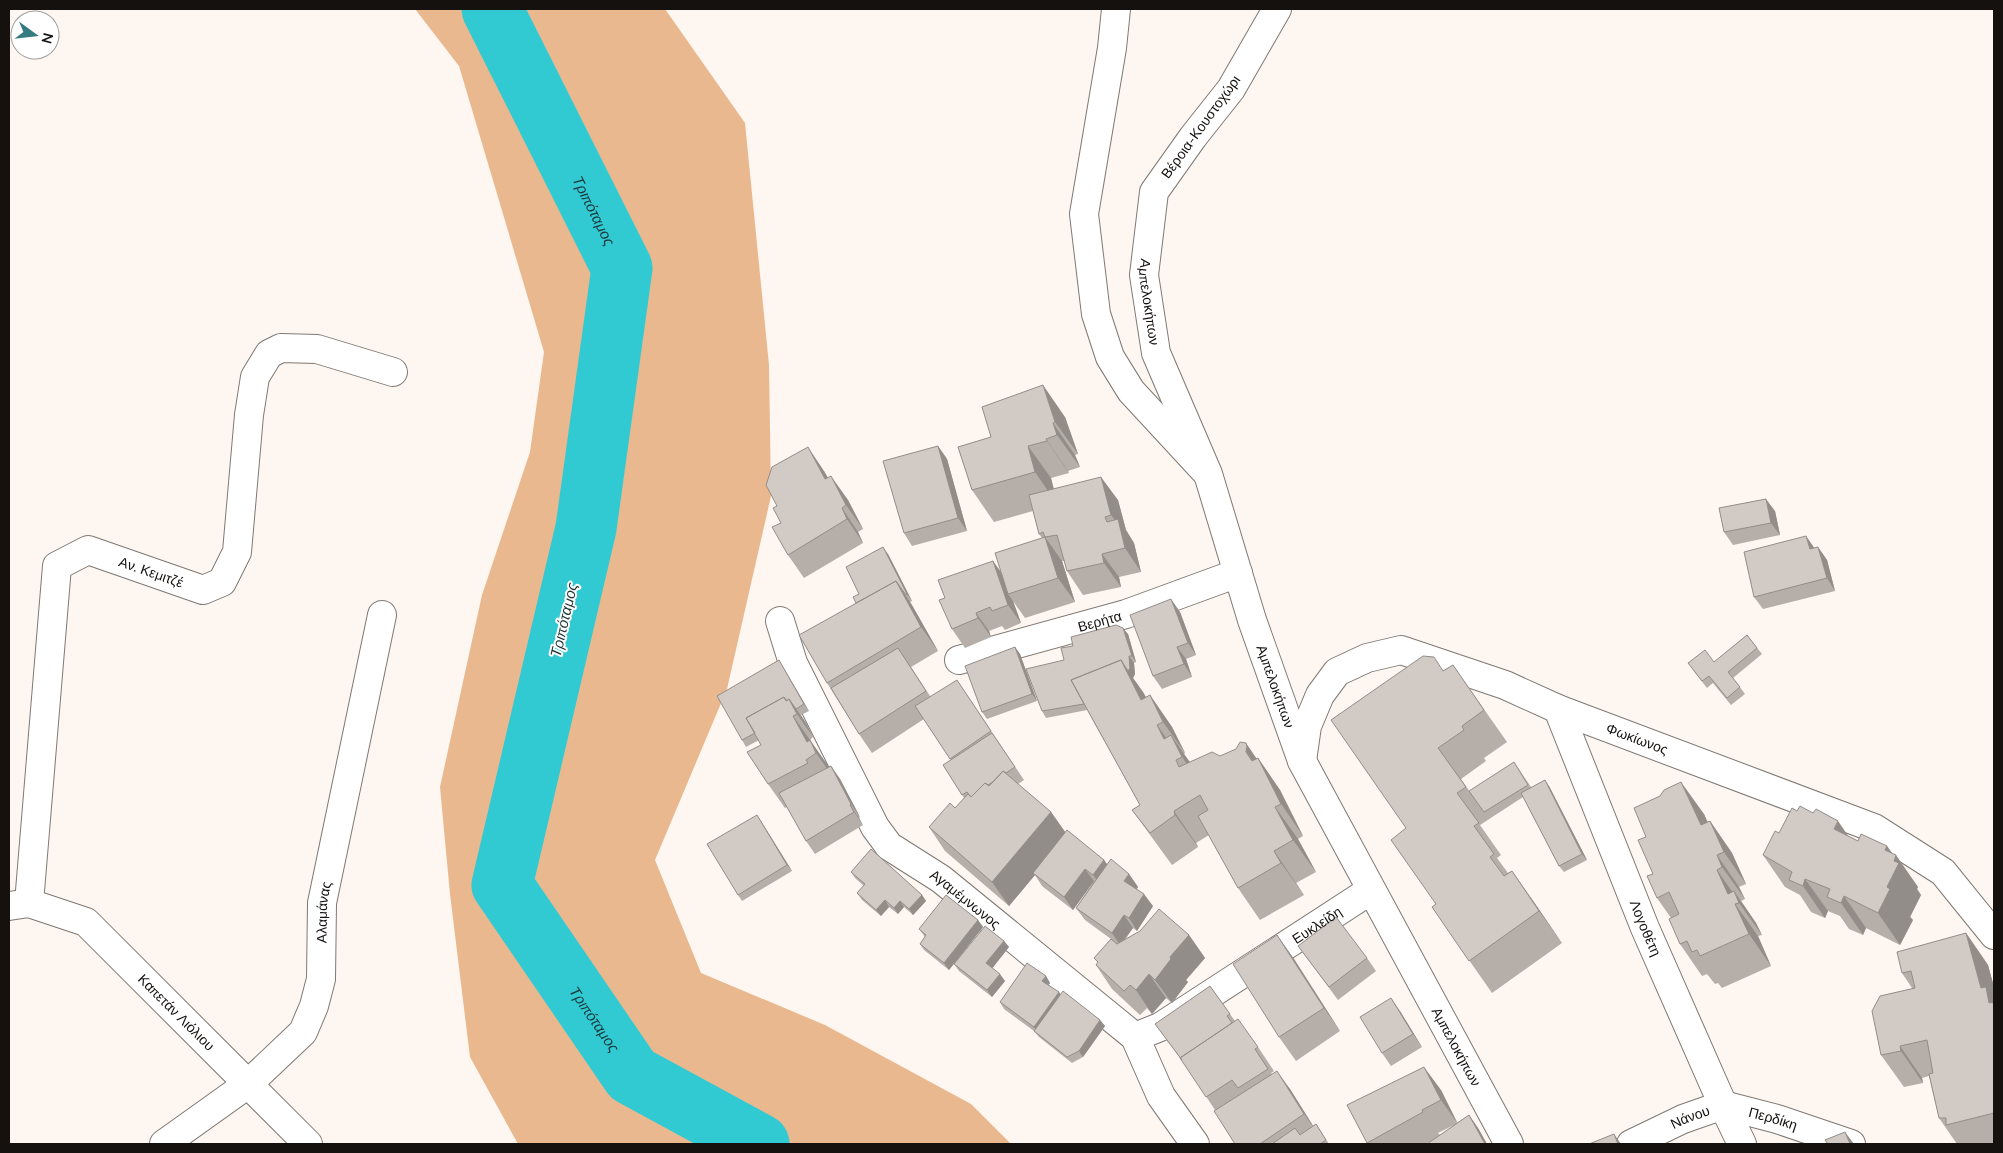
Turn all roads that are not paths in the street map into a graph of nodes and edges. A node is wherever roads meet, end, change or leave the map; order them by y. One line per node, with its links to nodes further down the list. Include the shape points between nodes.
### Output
1 (1116, 9): 5 (street, via 1084,214 1096,314 1110,357 1131,391)
2 (1277, 9): 3 (street, Βέροια-Κουστοχώρι, via 1231,89)
3 (1154, 192): 5 (street, Αμπελοκήπων, via 1144,275 1156,353)
4 (393, 372): 13 (street, Αν. Κεμιτζέ, via 317,349 281,348 269,354 255,377 237,552 222,582 203,590 88,550 57,566)
5 (1208, 474): 6 (street, Αμπελοκήπων)
6 (1238, 573): 9 (street, Βερήτα, via 1126,614); 11 (street, Αμπελοκήπων)
7 (382, 615): 16 (street, Αλαμάνας, via 322,903 321,979 314,1006 303,1032)
8 (780, 622): 15 (street, Αγαμέμνωνος, via 792,663 883,840 941,879)
9 (959, 660)
10 (1558, 709): 11 (street, Φωκίωνος, via 1506,685 1401,650 1367,658 1337,672 1320,695 1307,726); 14 (street, Φωκίωνος, via 1874,828 1943,872); 17 (street, Λογοθέτη, via 1645,928)
11 (1302, 761): 12 (street, Αμπελοκήπων)
12 (1370, 890): 15 (street, Ευκλείδη, via 1160,1027); 21 (street, Αμπελοκήπων)
13 (19, 904): 16 (street, Καπετάν Λιόλιου, via 86,922)
14 (1994, 935)
15 (1136, 1037): 20 (street, Αγαμέμνωνος, via 1161,1096)
16 (248, 1084): 18 (street, Αλαμάνας); 19 (street, Καπετάν Λιόλιου)
17 (1722, 1105): 22 (street, Νάνου); 23 (street, Λογοθέτη); 24 (street, Περδίκη, via 1777,1119)
18 (164, 1144)
19 (308, 1144)
20 (1195, 1144)
21 (1510, 1144)
22 (1631, 1144)
23 (1742, 1144)
24 (1851, 1144)

